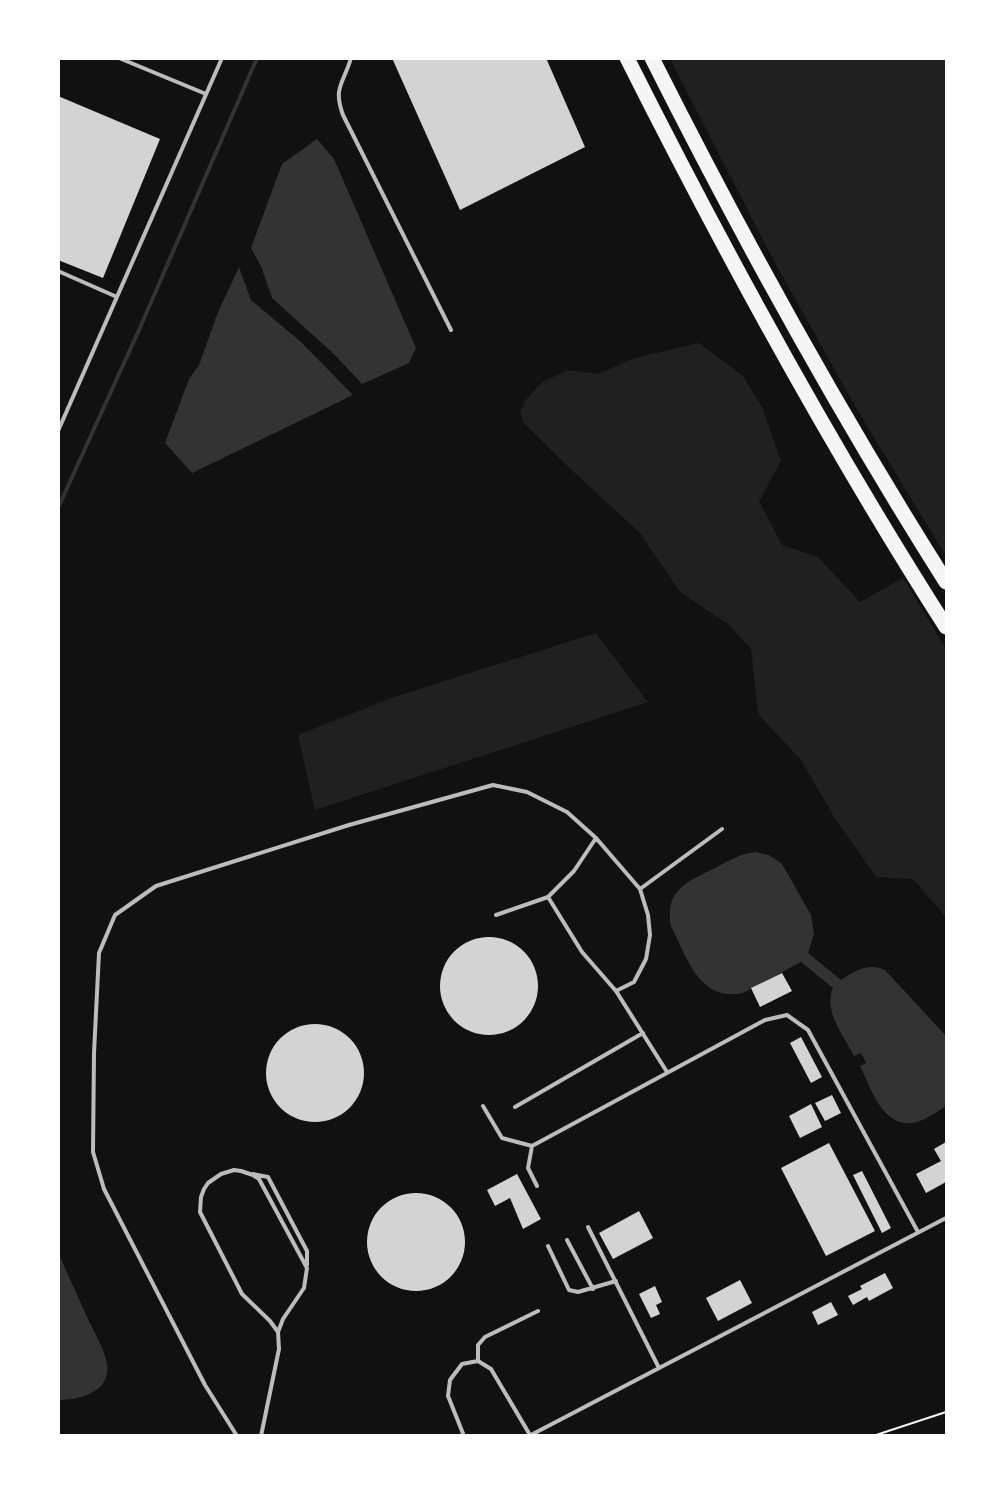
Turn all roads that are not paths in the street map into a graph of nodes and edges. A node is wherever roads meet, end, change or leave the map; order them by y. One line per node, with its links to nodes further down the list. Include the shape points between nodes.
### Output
1 (119, 58): 6 (lane)
2 (222, 58): 6 (lane)
3 (351, 58): 9 (lane, via 339,86 338,100)
4 (627, 58): 12 (highway, via 772,336 882,526)
5 (652, 58): 11 (highway, via 792,325)
6 (206, 94): 8 (lane)
7 (58, 271): 8 (lane)
8 (117, 297): 10 (lane)
9 (451, 330)
10 (58, 431)
11 (946, 582)
12 (946, 627)
13 (722, 829): 15 (lane)
14 (596, 838): 15 (lane); 16 (lane, via 574,871); 39 (lane, via 567,812 527,792 493,785 349,825 156,886 115,915 99,953 93,1152 104,1188 205,1385)
15 (640, 889): 18 (lane, via 650,935 646,959 634,982)
16 (548, 897): 17 (lane); 18 (lane, via 582,952)
17 (496, 915)
18 (616, 992): 19 (lane)
19 (642, 1033): 20 (lane); 22 (lane)
20 (667, 1072): 23 (lane); 28 (lane, via 765,1020 787,1015 808,1030)
21 (483, 1107): 23 (lane, via 502,1138)
22 (515, 1107)
23 (531, 1146): 25 (lane, via 528,1167)
24 (247, 1172): 31 (lane, via 259,1179); 31 (lane, via 268,1177 307,1251); 35 (lane, via 227,1171 208,1183 201,1197 200,1212 243,1294)
25 (537, 1186)
26 (946, 1218): 28 (lane)
27 (588, 1227): 32 (lane)
28 (918, 1232): 37 (lane)
29 (567, 1240): 33 (lane)
30 (548, 1245): 33 (lane, via 570,1290)
31 (307, 1268): 35 (lane, via 304,1288)
32 (616, 1281): 33 (lane); 37 (lane)
33 (593, 1289)
34 (538, 1311): 36 (lane, via 485,1337 478,1345)
35 (278, 1332): 40 (lane, via 279,1348)
36 (478, 1361): 38 (lane, via 491,1369); 41 (lane, via 462,1364 450,1380 448,1396)
37 (659, 1368): 38 (lane)
38 (529, 1435)
39 (237, 1436)
40 (261, 1436)
41 (464, 1436)

